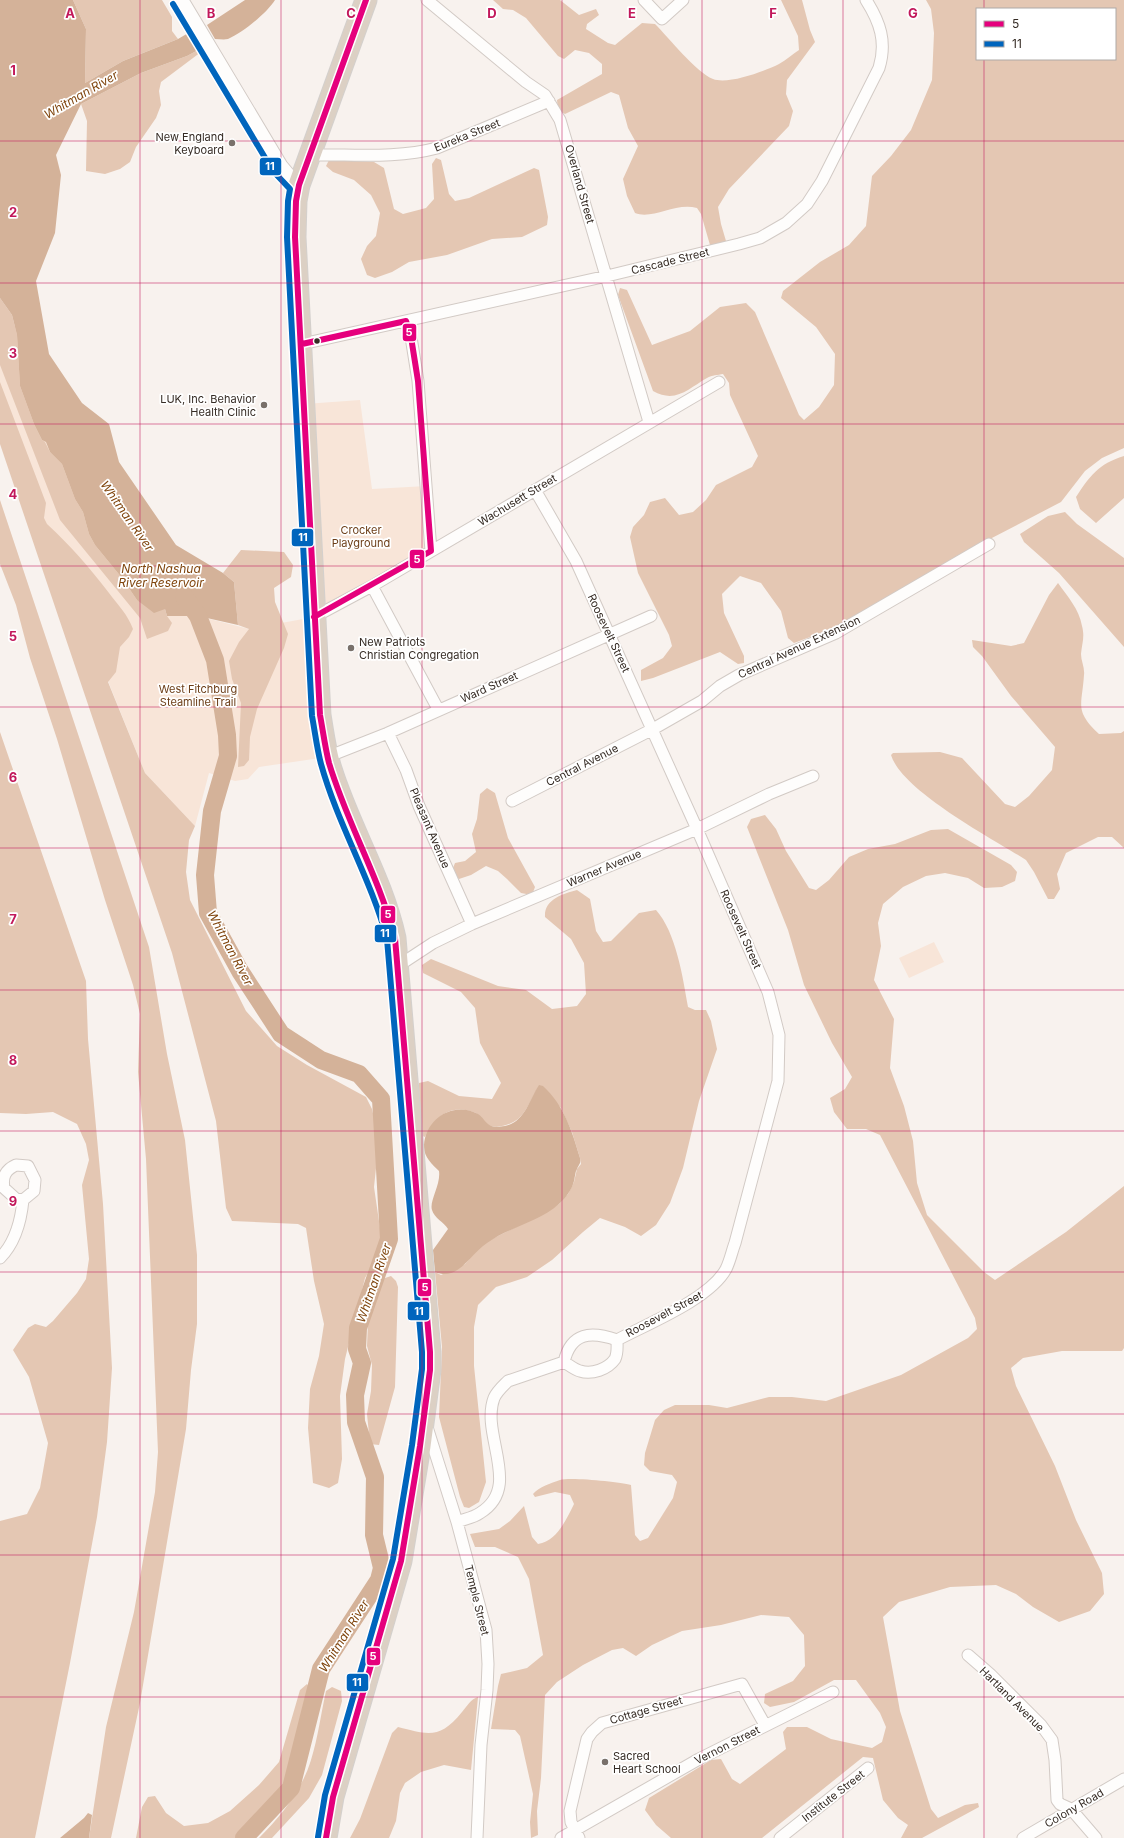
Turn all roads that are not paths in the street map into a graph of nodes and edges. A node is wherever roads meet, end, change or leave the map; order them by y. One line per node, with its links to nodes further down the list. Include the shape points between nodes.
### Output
1 (180, 0): 9 (main road, via 280,167)
2 (366, 0): 8 (highway)
3 (427, 0): 7 (street, Overland Street, via 545,95)
4 (644, 0): 5 (street, via 662,19)
5 (683, 0)
6 (866, 0): 10 (street, Cascade Street, via 879,25 883,48 880,63 822,181 803,208 786,223 753,240)
7 (549, 101): 8 (street, Eureka Street, via 424,151 397,154); 10 (street, Overland Street, via 565,133)
8 (310, 155): 9 (highway)
9 (299, 185): 12 (highway, via 295,238)
10 (607, 276): 11 (street, Cascade Street); 14 (street, Overland Street)
11 (406, 321): 12 (street, Cascade Street); 17 (street, via 412,337 418,381)
12 (302, 344): 20 (highway)
13 (720, 382): 14 (street, Wachusett Street)
14 (649, 422): 15 (street, Wachusett Street)
15 (535, 490): 17 (street, Wachusett Street); 21 (street, Roosevelt Street, via 576,562)
16 (989, 544): 23 (street, Central Avenue Extension, via 836,632 734,677 702,701)
17 (431, 551): 18 (street, Wachusett Street)
18 (372, 586): 20 (street, Wachusett Street); 22 (street)
19 (650, 616): 21 (street, Ward Street)
20 (314, 617): 25 (highway, via 320,715)
21 (610, 635): 22 (street, Ward Street); 23 (street, Roosevelt Street)
22 (438, 709): 24 (street, Ward Street)
23 (653, 730): 27 (street, Central Avenue); 28 (street, Roosevelt Street)
24 (388, 733): 25 (street, Ward Street); 29 (street, Pleasant Avenue)
25 (327, 757): 30 (highway, via 388,909)
26 (813, 776): 28 (street, Warner Avenue, via 768,794)
27 (512, 801)
28 (697, 829): 29 (street, Warner Avenue); 33 (street, Roosevelt Street, via 768,992 779,1035 778,1081 726,1269 715,1284 702,1295)
29 (472, 924): 30 (street, Warner Avenue, via 433,943)
30 (398, 966): 35 (highway, via 430,1352)
31 (23, 1200): 32 (street, via 22,1219 10,1246)
32 (0, 1258)
33 (617, 1340): 34 (street, Roosevelt Street, via 602,1335 580,1336 566,1351); 34 (street, Roosevelt Street, via 615,1359 592,1373 580,1371)
34 (564, 1362): 36 (street, via 508,1381 494,1398 492,1413 500,1483 489,1507 479,1514)
35 (424, 1416): 36 (street, Temple Street); 44 (highway, via 401,1561 333,1797)
36 (456, 1522): 45 (street, Temple Street, via 486,1636 487,1690 481,1745)
37 (968, 1655): 42 (street, Hartland Avenue, via 1041,1725 1052,1740 1057,1800)
38 (833, 1692): 39 (street, Vernon Street)
39 (766, 1725): 43 (street, Vernon Street, via 699,1759); 43 (street, Cottage Street, via 742,1684 607,1721 594,1730 585,1744 570,1805 570,1818)
40 (868, 1768): 47 (street, Institute Street)
41 (1124, 1779): 42 (street, Colony Road)
42 (1071, 1809): 48 (street, Colony Road); 49 (street)
43 (576, 1834): 46 (street, Vernon Street)
44 (326, 1838)
45 (477, 1838)
46 (561, 1838)
47 (780, 1838)
48 (1023, 1838)
49 (1096, 1838)

